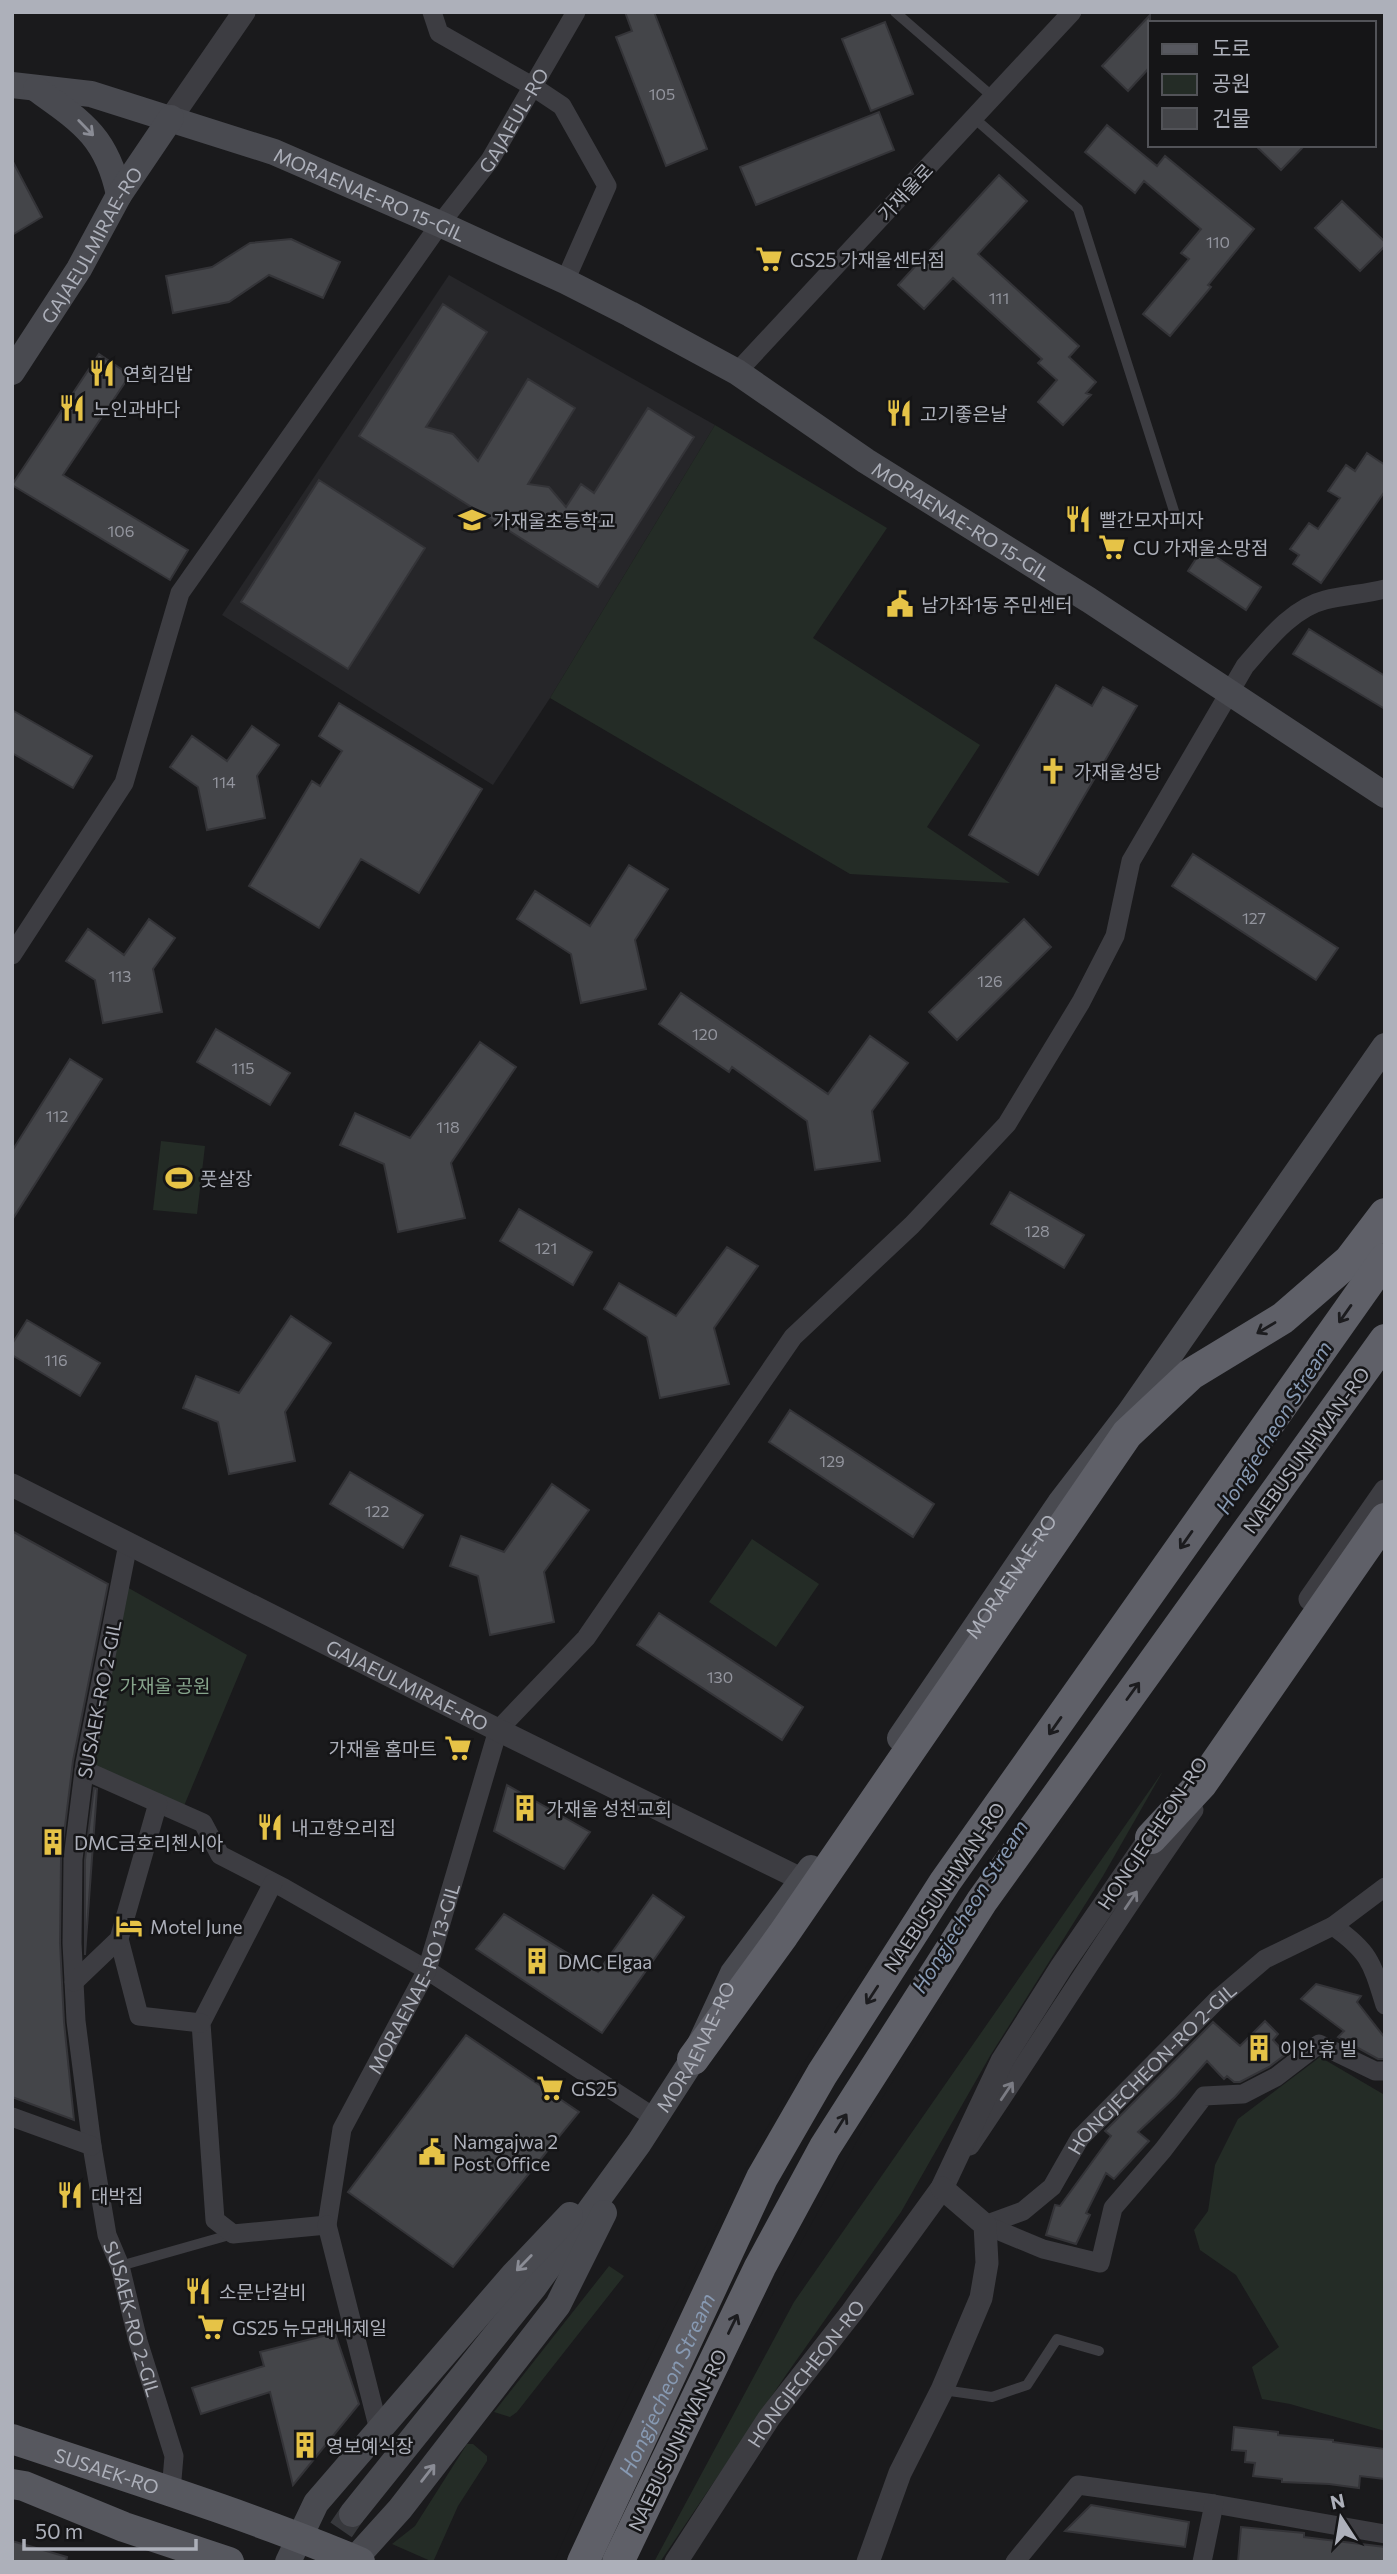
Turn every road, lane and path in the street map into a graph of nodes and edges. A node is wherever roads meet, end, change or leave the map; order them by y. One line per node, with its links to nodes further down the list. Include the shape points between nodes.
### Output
1 (244, 12): 9 (street)
2 (432, 12): 7 (street, via 439,33)
3 (576, 12): 7 (street, GAJAEUL-RO)
4 (895, 12): 8 (lane)
5 (1072, 12): 8 (street, 가재울로)
6 (22, 86): 9 (main road, MORAENAE-RO 15-GIL, via 91,94); 11 (main road, one-way to 11, via 85,125 106,153)
7 (532, 86): 12 (street, GAJAEUL-RO, via 490,160); 13 (street, via 562,106 607,186)
8 (993, 97): 10 (street, 가재울로)
9 (171, 118): 11 (main road, GAJAEULMIRAE-RO); 12 (main road, MORAENAE-RO 15-GIL, via 274,152)
10 (974, 118): 15 (street, 가재울로); 16 (lane, via 1078,209)
11 (119, 195): 14 (main road, GAJAEULMIRAE-RO, via 79,270)
12 (440, 224): 13 (main road, MORAENAE-RO 15-GIL); 20 (street, GAJAEUL-RO, via 180,593 124,783)
13 (565, 281): 15 (main road, MORAENAE-RO 15-GIL)
14 (12, 372)
15 (737, 372): 18 (main road, MORAENAE-RO 15-GIL, via 866,461)
16 (1174, 511)
17 (1385, 589): 18 (street, via 1310,605 1269,638)
18 (1230, 692): 19 (main road, MORAENAE-RO 15-GIL); 30 (street, via 1131,861 1115,936 1007,1125 912,1225 793,1337 586,1638)
19 (1385, 794)
20 (12, 955)
21 (1385, 1046): 34 (main road, MORAENAE-RO, via 1130,1412 1060,1503)
22 (1385, 1214): 43 (highway, one-way to 43, via 1350,1260 1283,1318 1191,1374 1127,1434)
23 (1385, 1259): 68 (highway, NAEBUSUNHWAN-RO, one-way to 68, via 945,1882 822,2074 762,2178)
24 (1385, 1340): 69 (highway, NAEBUSUNHWAN-RO, one-way to 24, via 760,2267 825,2147 982,1901)
25 (12, 1485): 29 (street, GAJAEULMIRAE-RO)
26 (1385, 1491): 33 (street, HONGJECHEON-RO)
27 (1385, 1519): 33 (highway, via 1202,1783)
28 (1385, 1538): 49 (street, HONGJECHEON-RO, one-way to 28, via 1131,1899)
29 (128, 1544): 30 (street, GAJAEULMIRAE-RO); 31 (street, SUSAEK-RO 2-GIL)
30 (498, 1730): 34 (street, GAJAEULMIRAE-RO); 39 (street, MORAENAE-RO 13-GIL)
31 (84, 1770): 32 (street, MORAENAE-RO); 40 (street, SUSAEK-RO 2-GIL, via 73,1859)
32 (158, 1803): 35 (street, MORAENAE-RO, via 202,1823 220,1855); 38 (street)
33 (1150, 1838): 49 (street, HONGJECHEON-RO, via 1002,2061)
34 (803, 1880): 43 (main road, MORAENAE-RO, via 733,1973)
35 (273, 1883): 39 (street, MORAENAE-RO); 42 (street)
36 (1385, 1887): 37 (street, HONGJECHEON-RO 2-GIL)
37 (1333, 1926): 41 (street, via 1356,1942 1372,1964); 51 (street, HONGJECHEON-RO 2-GIL, via 1265,1959 1217,1999 1080,2138 1052,2187 1023,2211)
38 (119, 1939): 40 (street); 42 (street, via 139,2016)
39 (427, 1970): 46 (street, MORAENAE-RO); 50 (street, MORAENAE-RO 13-GIL, via 342,2129)
40 (74, 1982): 48 (street, SUSAEK-RO 2-GIL)
41 (1385, 2005)
42 (201, 2022): 52 (street, via 215,2220)
43 (693, 2059): 46 (main road, MORAENAE-RO)
44 (1385, 2071): 51 (street, via 1375,2071 1319,2044 1276,2077 1243,2094 1204,2096 1113,2208 1100,2263 1043,2249)
45 (12, 2117): 48 (street)
46 (654, 2118): 47 (main road, MORAENAE-RO)
47 (639, 2143): 56 (main road, one-way to 56, via 513,2275); 62 (main road, one-way to 47, via 558,2305); 63 (main road, MORAENAE-RO, via 534,2287)
48 (92, 2146): 53 (street, SUSAEK-RO 2-GIL, via 107,2235)
49 (942, 2188): 51 (street); 70 (street, HONGJECHEON-RO, via 769,2418)
50 (327, 2225): 52 (street); 56 (street, MORAENAE-RO 13-GIL)
51 (985, 2225): 55 (street, via 987,2263 981,2298)
52 (233, 2234): 53 (lane)
53 (120, 2266): 60 (street, SUSAEK-RO 2-GIL, via 174,2456)
54 (1099, 2351): 55 (lane, via 1057,2339 1027,2385 992,2397)
55 (942, 2390): 71 (street, via 900,2473)
56 (379, 2430): 58 (main road)
57 (12, 2439): 60 (main road, SUSAEK-RO)
58 (346, 2470): 62 (main road, via 343,2491 354,2508 375,2516); 65 (main road, via 316,2503)
59 (16, 2483): 67 (main road, via 124,2527)
60 (171, 2491): 65 (main road, SUSAEK-RO)
61 (1214, 2504): 64 (street); 72 (street, via 1079,2485); 73 (street)
62 (400, 2509): 66 (main road)
63 (352, 2514)
64 (1385, 2534)
65 (294, 2549): 66 (main road, SUSAEK-RO)
66 (356, 2561)
67 (229, 2562)
68 (583, 2562)
69 (618, 2562)
70 (676, 2562)
71 (868, 2562)
72 (1015, 2562)
73 (1202, 2562)

